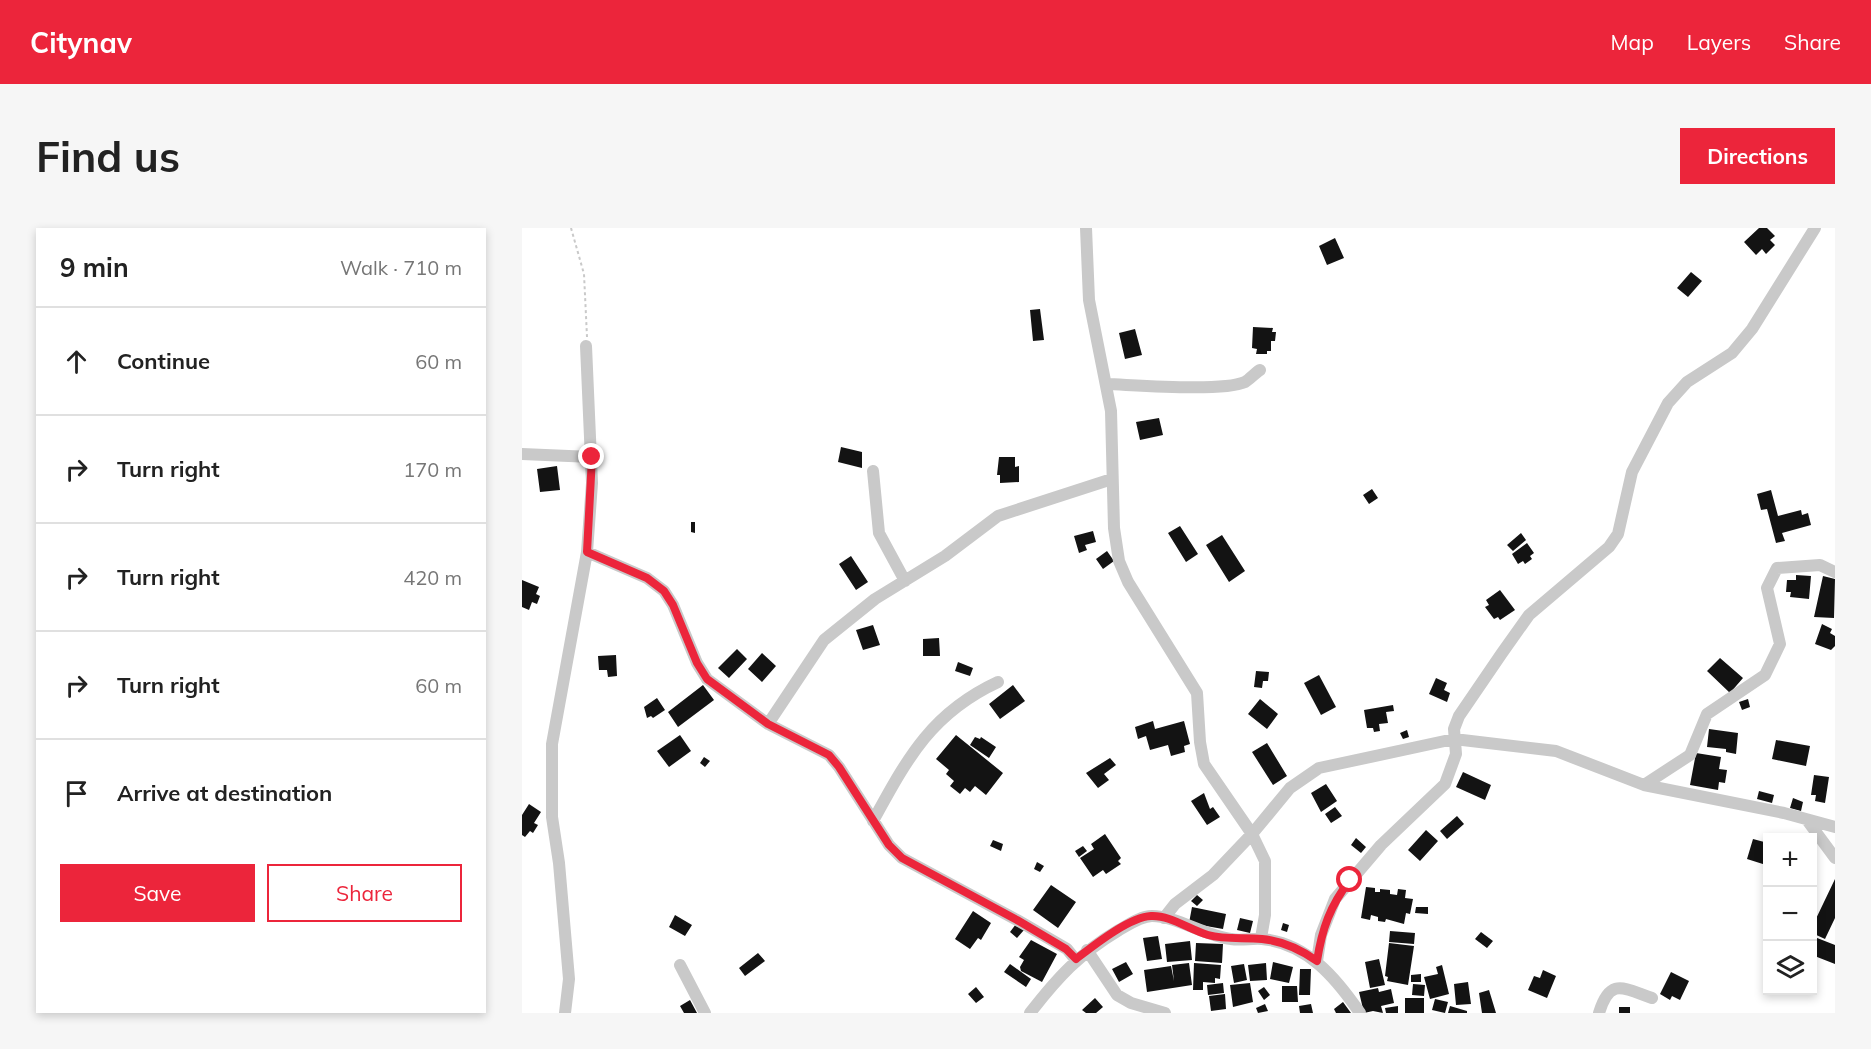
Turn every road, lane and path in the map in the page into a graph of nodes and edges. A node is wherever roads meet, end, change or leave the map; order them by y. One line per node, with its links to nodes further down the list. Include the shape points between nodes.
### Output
1 (571, 228): 4 (path, via 584,274)
2 (1086, 228): 6 (street, via 1089,300)
3 (1815, 228): 16 (street, via 1752,329 1732,352 1687,382 1668,403 1632,472 1618,534 1609,547 1529,615 1459,716)
4 (586, 346): 8 (street)
5 (1260, 370): 6 (street, via 1245,382 1232,385)
6 (1107, 384): 10 (street)
7 (522, 454): 8 (street)
8 (592, 457): 11 (street)
9 (873, 471): 13 (street, via 879,533)
10 (1112, 479): 13 (street, via 998,516); 21 (street, via 1119,561 1197,693 1204,764)
11 (587, 552): 15 (street, via 647,578 664,591 707,679); 30 (street, via 552,744 552,818 560,863 569,979)
12 (1835, 572): 17 (street, via 1820,565 1777,567 1767,588 1780,644 1765,675 1707,714 1690,755)
13 (905, 580): 15 (street, via 824,640)
14 (998, 682): 19 (street, via 978,692 922,738)
15 (768, 724): 19 (street, via 829,755)
16 (1454, 739): 17 (street, via 1556,751); 21 (street, via 1319,768 1290,788); 27 (street, via 1456,754 1445,784 1381,845 1335,899 1321,935)
17 (1644, 784): 18 (street)
18 (1807, 820): 20 (street); 22 (street)
19 (873, 821): 26 (street, via 902,858 1017,920)
20 (1835, 827)
21 (1252, 834): 23 (street); 24 (street, via 1264,861 1265,915)
22 (1835, 858)
23 (1164, 918): 24 (street, via 1208,935 1233,940); 25 (street, via 1142,919)
24 (1261, 938): 27 (street, via 1282,942)
25 (1087, 950): 26 (street); 33 (street, via 1117,995)
26 (1076, 959): 32 (street)
27 (1317, 961): 34 (street)
28 (680, 965): 31 (street)
29 (1652, 998): 35 (street, via 1622,987 1611,989 1604,996)
30 (565, 1013)
31 (705, 1013)
32 (1030, 1013)
33 (1165, 1013)
34 (1360, 1013)
35 (1599, 1013)

